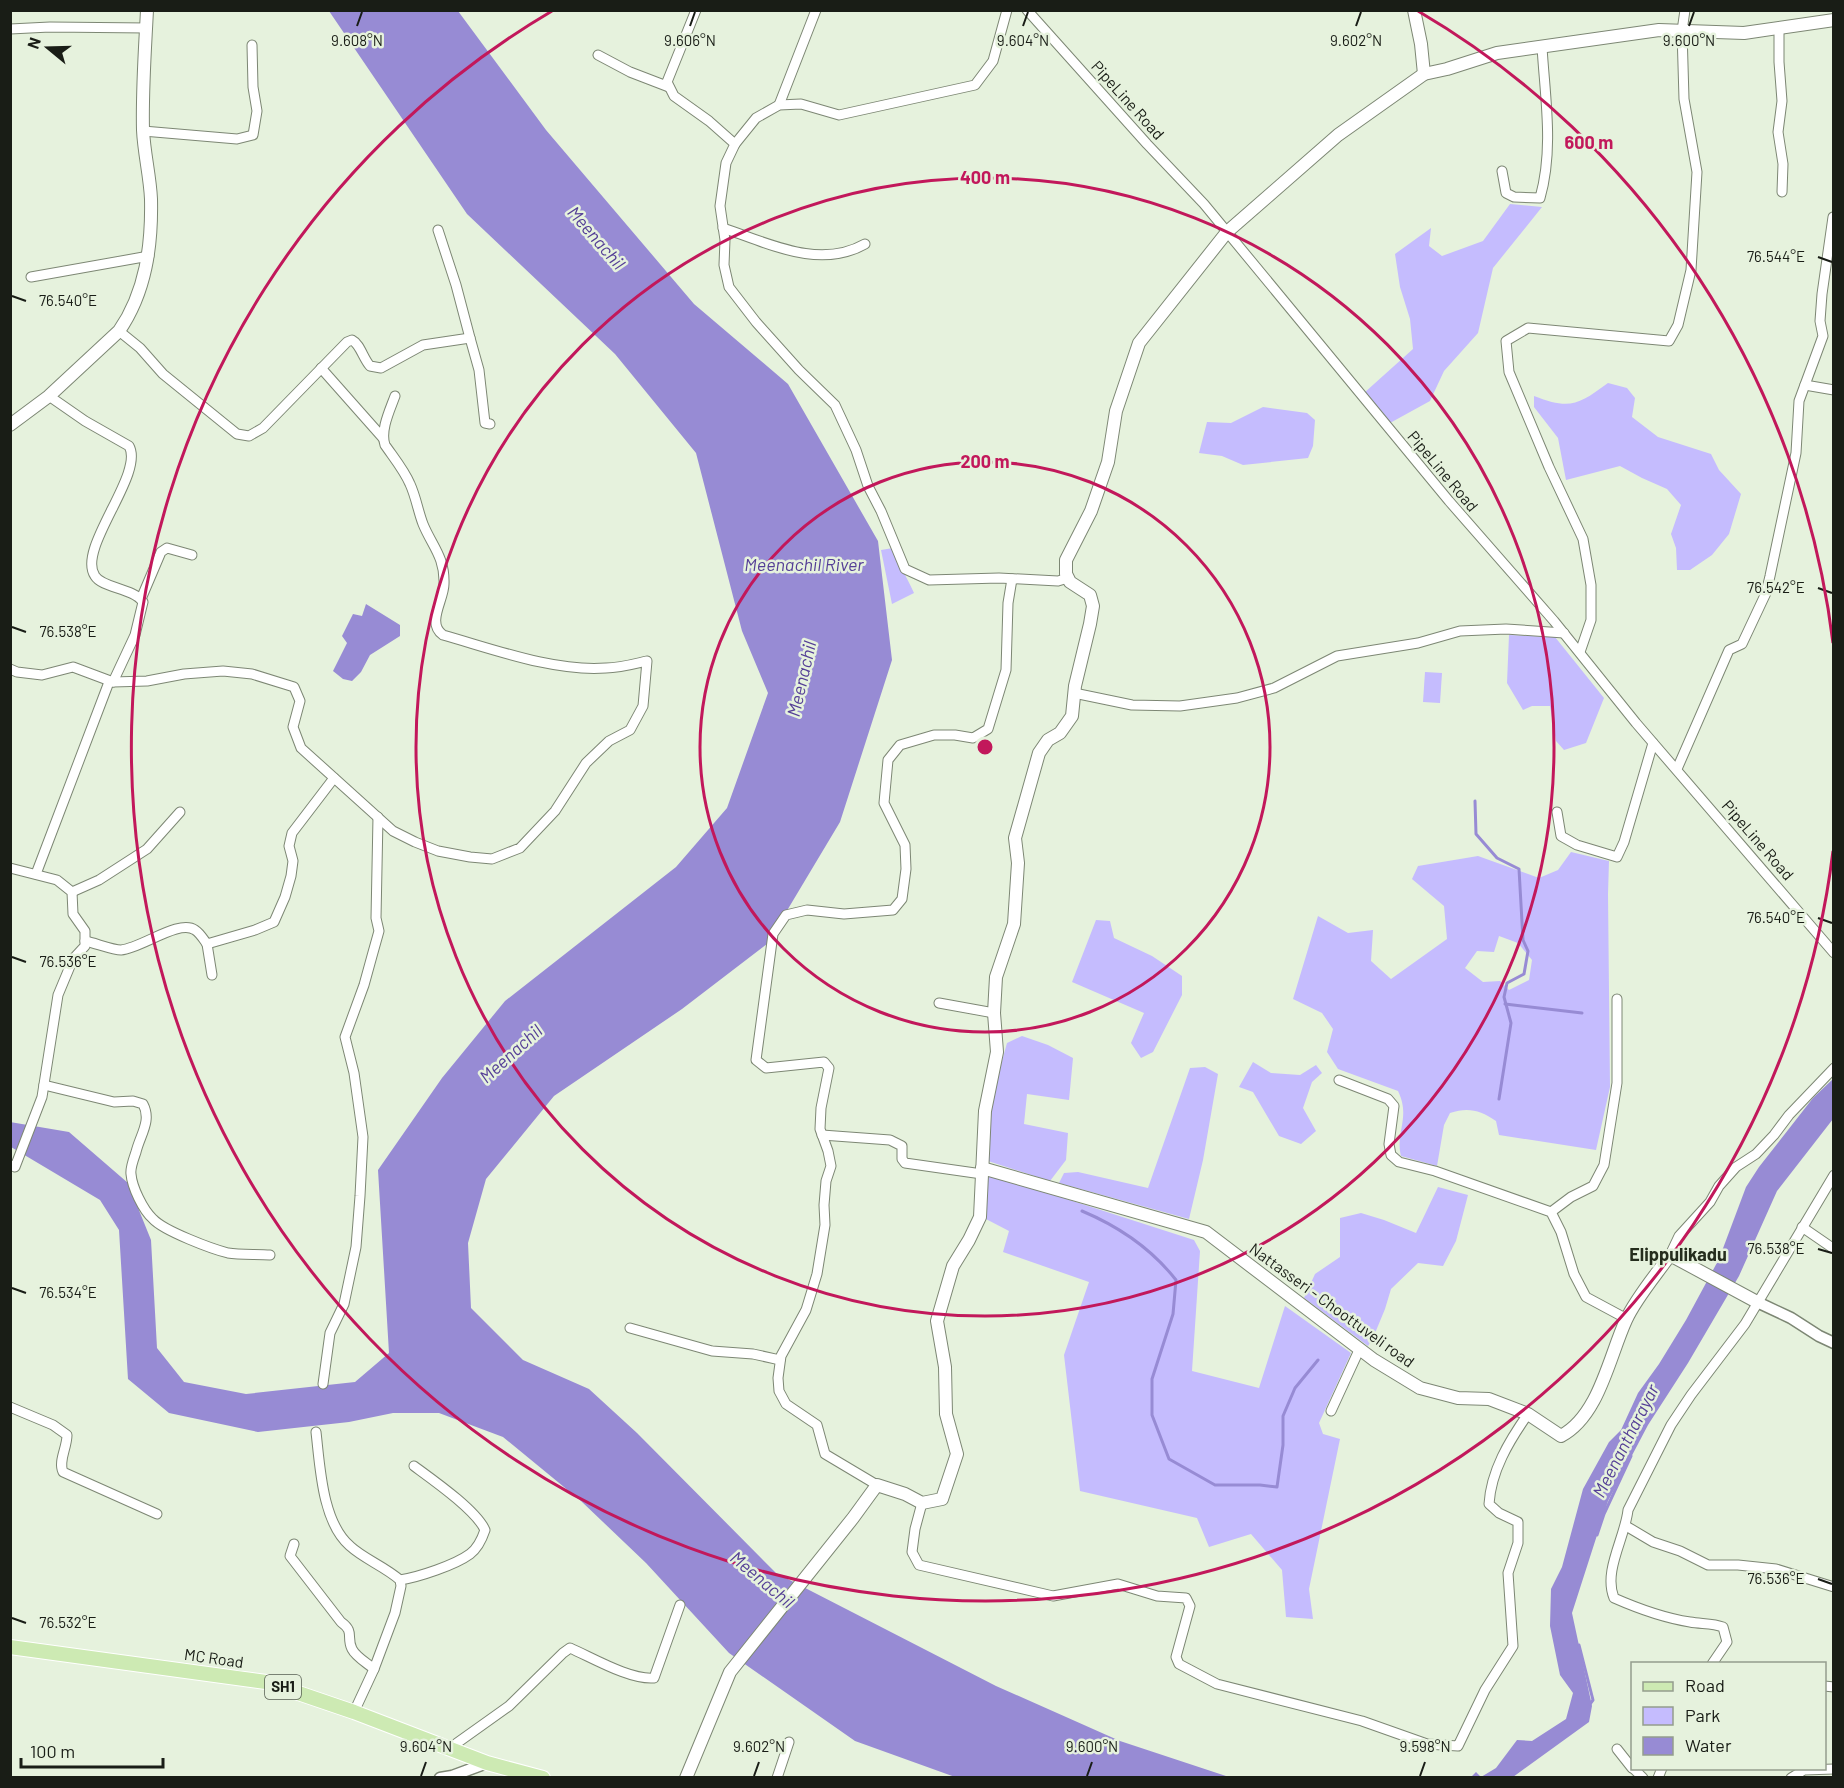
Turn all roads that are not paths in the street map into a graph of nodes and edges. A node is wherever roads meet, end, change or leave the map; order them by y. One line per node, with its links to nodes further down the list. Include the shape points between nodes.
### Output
1 (147, 10): 10 (main road)
2 (696, 10): 17 (street, via 667,82)
3 (816, 10): 18 (street)
4 (1007, 10): 18 (street, via 993,61 975,85 839,115 801,104)
5 (1027, 10): 26 (street, PipeLine Road)
6 (1414, 10): 16 (main road)
7 (1685, 10): 12 (street)
8 (1833, 20): 9 (main road)
9 (1779, 27): 12 (main road, via 1744,33); 22 (street)
10 (147, 28): 11 (street); 19 (main road)
11 (10, 29)
12 (1682, 31): 14 (main road, via 1659,30); 45 (street, via 1684,99 1697,172 1691,270 1678,326 1669,341 1528,327 1506,342 1509,372 1583,538 1591,585 1591,620)
13 (252, 45): 19 (street, via 257,111 253,135 237,139)
14 (1542, 47): 16 (main road, via 1497,53); 21 (street, via 1548,152 1539,198 1506,193)
15 (598, 55): 17 (street)
16 (1424, 74): 26 (main road, via 1338,135)
17 (669, 87): 20 (street, via 674,96)
18 (779, 105): 20 (street, via 756,118)
19 (143, 131): 28 (main road, via 151,198)
20 (735, 144): 24 (street, via 726,164 720,206)
21 (1502, 171)
22 (1782, 192)
23 (1833, 217): 33 (street, via 1822,294 1823,336)
24 (723, 228): 27 (street, via 786,250 818,256 852,251); 42 (street, via 729,287 799,370 836,405 905,569 929,580)
25 (438, 230): 31 (street)
26 (1227, 231): 41 (main road, via 1139,343 1116,411 1108,462 1091,511 1066,560); 44 (street, PipeLine Road, via 1449,501)
27 (865, 244)
28 (148, 256): 29 (street); 30 (main road, via 128,319)
29 (31, 277)
30 (119, 331): 32 (street, via 163,374 237,434 249,436 263,428); 35 (main road)
31 (470, 338): 32 (street, via 423,345 381,368 370,366 352,340); 38 (street, via 479,370 483,416 485,423)
32 (321, 368): 39 (street)
33 (1805, 385): 34 (street); 50 (street, via 1799,401 1796,453 1766,592 1742,644 1729,650)
34 (1833, 390)
35 (49, 396): 37 (main road); 43 (street, via 132,450 129,470 91,564 99,580)
36 (395, 396): 39 (street)
37 (10, 424)
38 (490, 424)
39 (383, 438): 54 (street, via 410,485 445,572 436,615 438,632 558,665 607,668 647,662 643,706 630,730 609,741 586,763 555,812 520,848 492,859 438,851 393,831)
40 (192, 555): 43 (street, via 167,548 161,552)
41 (1068, 578): 42 (street); 48 (main road, via 1090,595 1093,606)
42 (1012, 579): 68 (street, via 1006,670 988,729 973,738 934,735 900,745 888,760 884,803 905,845 902,899 892,910 844,914 807,910 786,915 773,934 756,1060 766,1068 824,1062 829,1068 821,1108)
43 (141, 599): 47 (street, via 135,635)
44 (1564, 633): 45 (street, PipeLine Road); 48 (street, via 1460,631 1418,643 1336,656 1274,688 1180,706 1132,705)
45 (1580, 652): 49 (street, PipeLine Road)
46 (10, 669): 47 (street, via 42,675 73,667)
47 (111, 682): 51 (street, via 223,671 252,674 294,687 300,701 293,728 301,748); 56 (street)
48 (1074, 693): 64 (main road, via 1072,716 1039,753 1015,837 1018,863 1014,924 996,977)
49 (1653, 742): 50 (street, PipeLine Road); 53 (street, via 1617,857 1576,845 1561,836)
50 (1677, 769): 60 (street, PipeLine Road)
51 (334, 778): 54 (street); 59 (street, via 292,833 291,876 274,922)
52 (180, 812): 57 (street, via 147,849 99,880)
53 (1557, 812)
54 (378, 817): 83 (street, via 379,932 345,1037 363,1137 356,1247 344,1304 330,1333)
55 (10, 868): 56 (street)
56 (36, 874): 57 (street, via 57,880)
57 (72, 892): 58 (street, via 73,914 85,931)
58 (85, 941): 59 (street, via 118,950 139,946 184,926 195,930); 67 (street, via 58,995)
59 (207, 944): 61 (street)
60 (1833, 953)
61 (212, 975)
62 (1617, 999): 72 (street, via 1617,1083 1604,1165 1593,1186)
63 (939, 1003): 64 (street)
64 (994, 1013): 70 (main road, via 997,1052 985,1111)
65 (1833, 1068): 76 (street, Nattasseri - Choottuveli road, via 1756,1154 1736,1167 1719,1186 1679,1236)
66 (1339, 1080): 72 (street, via 1388,1099 1394,1106 1389,1144 1391,1155 1399,1162)
67 (44, 1085): 69 (street); 75 (street, via 114,1102 143,1104 147,1111 146,1127 130,1174 140,1202 154,1221 231,1253)
68 (822, 1135): 70 (street, via 890,1140 902,1146 905,1163); 82 (street, via 831,1166 826,1181 825,1225 817,1274 806,1310)
69 (14, 1162)
70 (982, 1171): 81 (main road, Nattasseri - Choottuveli road, via 1206,1232); 90 (main road, via 980,1216 953,1266 937,1321 945,1367 946,1414 957,1454 942,1499)
71 (1833, 1175): 73 (street)
72 (1551, 1212): 78 (street, via 1586,1297)
73 (1802, 1227): 74 (street); 77 (street)
74 (1833, 1249)
75 (270, 1255)
76 (1670, 1255): 77 (main road); 78 (main road, Nattasseri - Choottuveli road)
77 (1757, 1302): 80 (street); 92 (street, via 1671,1425 1628,1510)
78 (1627, 1318): 86 (main road, Nattasseri - Choottuveli road, via 1596,1396 1571,1430 1561,1436)
79 (630, 1328): 82 (street, via 712,1351)
80 (1833, 1342)
81 (1360, 1348): 85 (street); 86 (main road, Nattasseri - Choottuveli road, via 1420,1388 1458,1398 1489,1399)
82 (780, 1360): 89 (street, via 779,1390 786,1404 817,1425 825,1454)
83 (323, 1384)
84 (10, 1407): 91 (street, via 67,1435 63,1472)
85 (1331, 1411)
86 (1528, 1414): 90 (street, via 1502,1457 1490,1487 1489,1504 1499,1514 1518,1522 1518,1543 1508,1573 1513,1646 1485,1690 1458,1746 1427,1744 1362,1720 1217,1684 1179,1664 1176,1657 1190,1606 1186,1598 1157,1596 1118,1584 1053,1596 919,1565 912,1552)
87 (316, 1432): 94 (street, via 328,1508 338,1532 348,1545)
88 (414, 1466): 94 (street, via 440,1484 485,1530 482,1541 470,1554 420,1577)
89 (877, 1485): 90 (main road); 110 (main road, via 730,1672)
90 (922, 1503)
91 (157, 1514)
92 (1626, 1526): 95 (street, via 1708,1565 1776,1569); 98 (street, via 1611,1578 1614,1598 1653,1614 1723,1627 1727,1642)
93 (294, 1544): 99 (street, via 290,1556 347,1626 354,1653)
94 (400, 1580): 99 (street, via 395,1613)
95 (1833, 1587)
96 (680, 1605): 102 (street, via 654,1678 630,1674 570,1648 509,1706)
97 (10, 1647): 100 (main road, MC Road / SH1, via 266,1682)
98 (1713, 1662)
99 (374, 1669): 100 (street)
100 (354, 1712): 102 (main road, MC Road / SH1)
101 (789, 1742): 111 (street)
102 (450, 1748): 104 (main road, MC Road / SH1)
103 (1617, 1749): 105 (street)
104 (487, 1763): 107 (main road, MC Road / SH1); 108 (street)
105 (1631, 1766)
106 (1833, 1770): 112 (street, via 1804,1770)
107 (506, 1773): 109 (main road, MC Road / SH1)
108 (440, 1778)
109 (543, 1778)
110 (686, 1778)
111 (777, 1778)
112 (1791, 1778)

